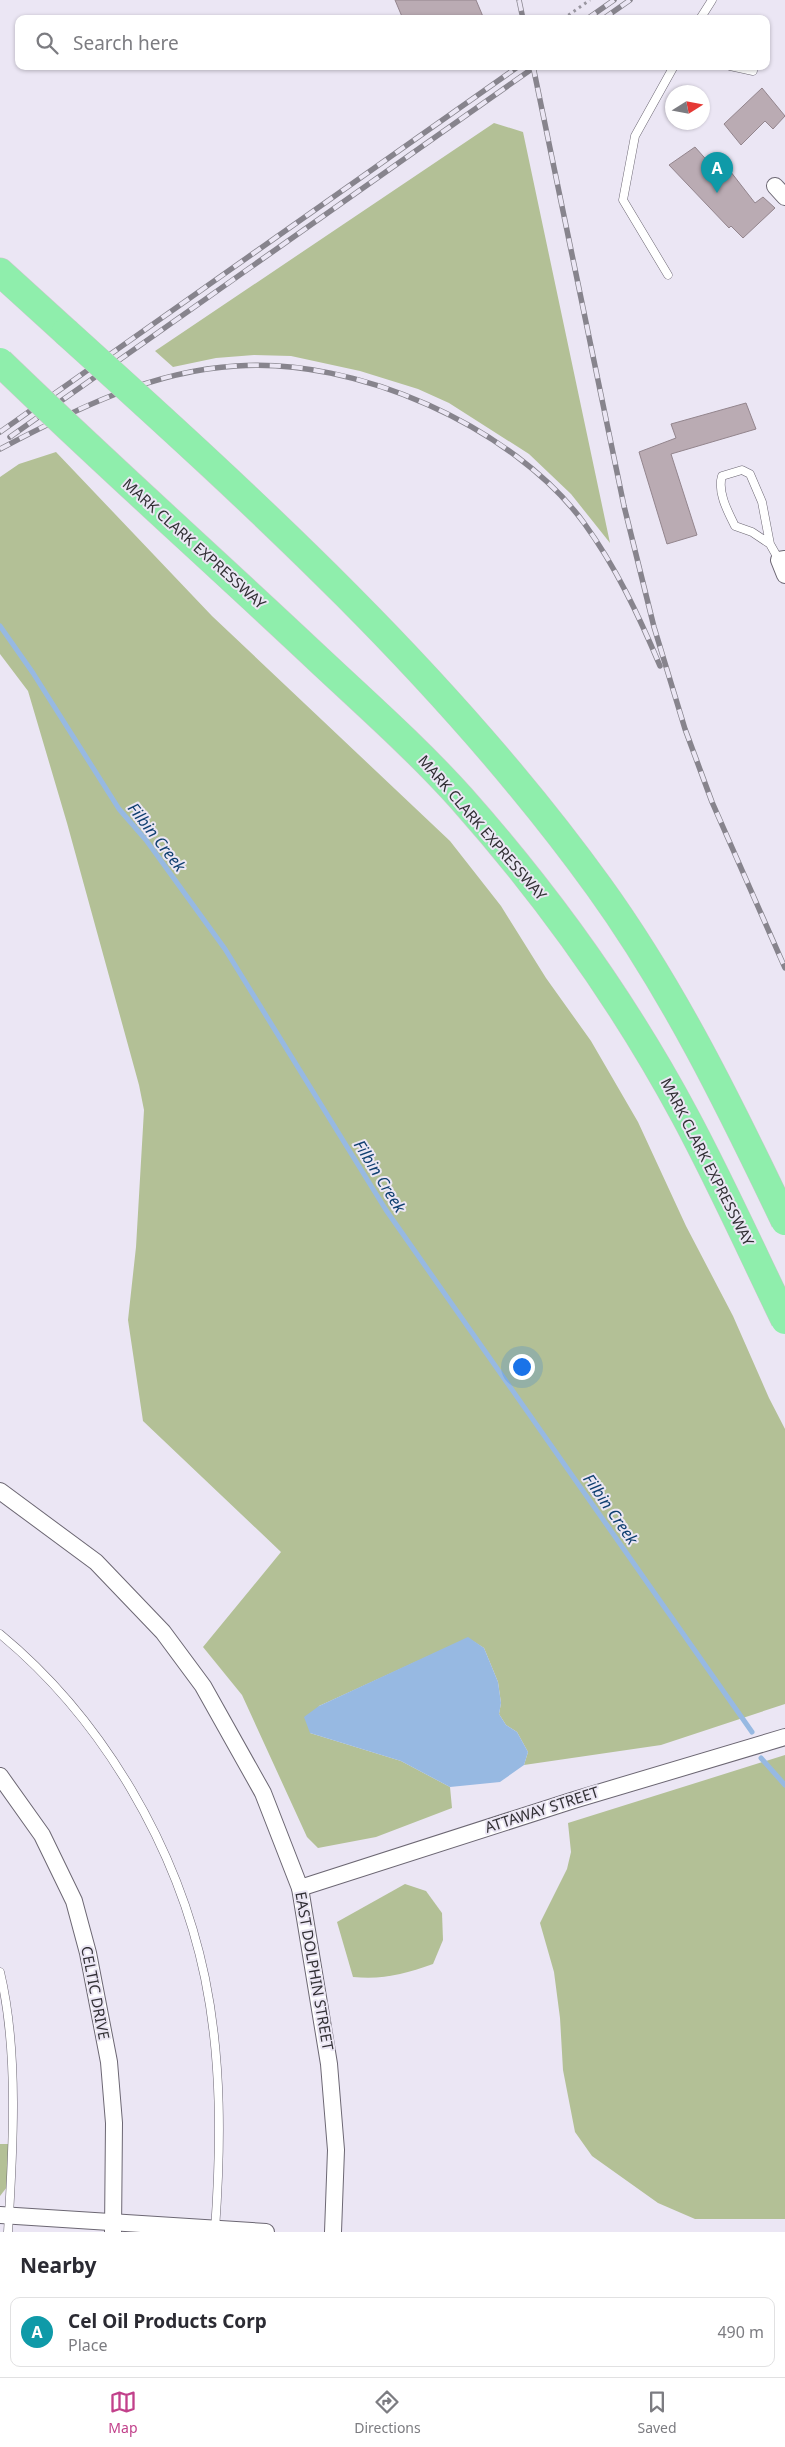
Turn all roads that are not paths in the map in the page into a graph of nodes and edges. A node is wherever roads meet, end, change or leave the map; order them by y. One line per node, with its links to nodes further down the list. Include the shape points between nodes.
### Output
1 (712, 0): 2 (lane)
2 (703, 15)
3 (672, 70): 7 (lane, via 635,136 623,200)
4 (748, 70): 5 (lane)
5 (753, 71)
6 (0, 272): 11 (highway, bridge, via 187,442 342,592 448,701 514,776 599,887 661,984 714,1076)
7 (668, 275)
8 (6, 369): 12 (highway, MARK CLARK EXPRESSWAY, bridge, via 384,720 462,799 508,854 583,953 650,1054 686,1118)
9 (770, 544): 9 (lane, via 735,526 725,503 720,483 722,476 742,470 750,474 762,502); 10 (lane)
10 (783, 565)
11 (785, 1221)
12 (785, 1320)
13 (0, 1492): 17 (street, EAST DOLPHIN STREET, via 96,1562 163,1632 203,1686 263,1793)
14 (0, 1634): 21 (lane, via 68,1701 99,1742 159,1842 182,1898 205,1978 213,2029 219,2131)
15 (785, 1737): 17 (street, ATTAWAY STREET, via 574,1800)
16 (0, 1776): 20 (street, CELTIC DRIVE, via 42,1836 77,1910 109,2062 114,2123)
17 (300, 1888): 23 (street, EAST DOLPHIN STREET, via 329,2064 336,2150)
18 (0, 1972): 19 (lane, via 7,2003 12,2092 12,2149)
19 (6, 2221): 20 (street)
20 (113, 2227): 21 (street)
21 (215, 2230): 22 (street)
22 (266, 2232)
23 (333, 2232)

